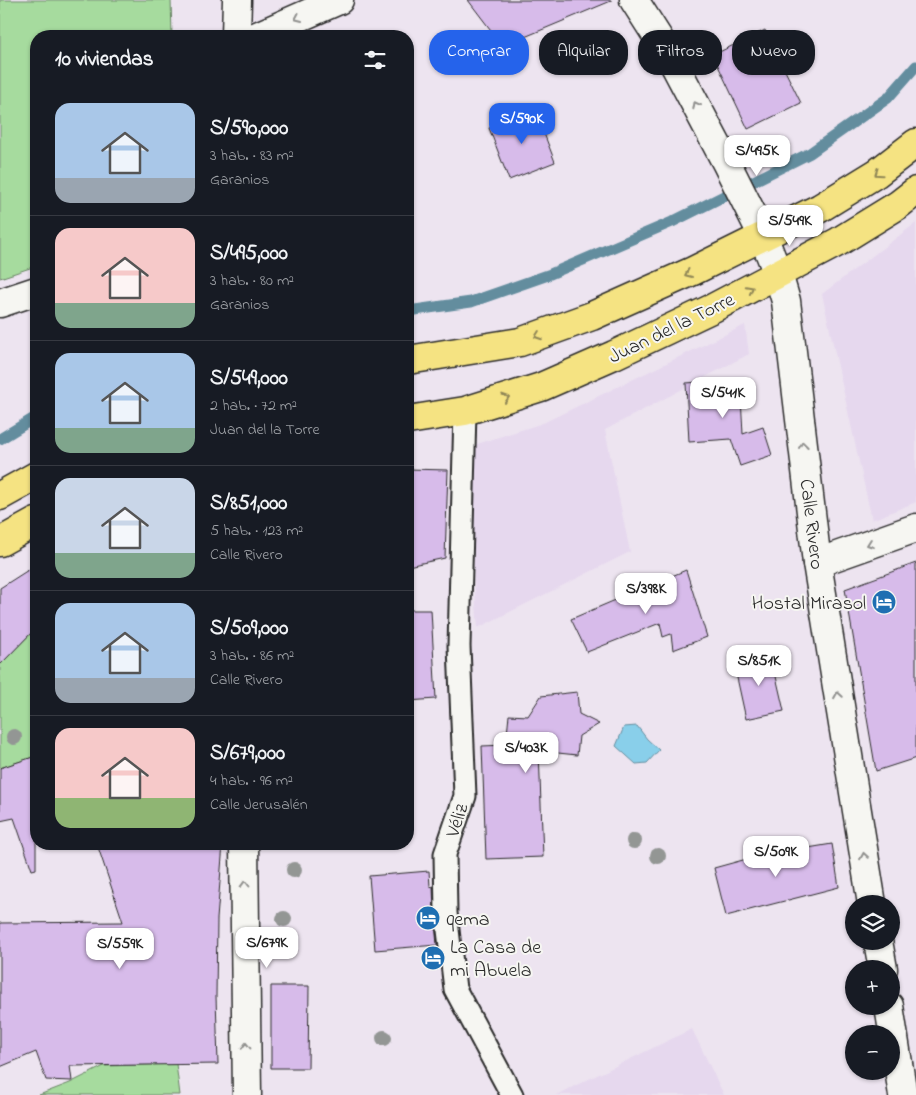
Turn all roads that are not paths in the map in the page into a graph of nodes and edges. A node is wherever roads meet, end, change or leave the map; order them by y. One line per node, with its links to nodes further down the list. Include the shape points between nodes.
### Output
1 (237, 0): 4 (street)
2 (339, 0): 5 (street, one-way to 5)
3 (634, 0): 8 (street, Calle Rivero, one-way to 3, via 671,58)
4 (236, 30)
5 (271, 30)
6 (916, 143): 8 (main road, Juan del la Torre, one-way to 8, via 861,184)
7 (916, 191): 9 (main road, Juan del la Torre, via 838,242)
8 (763, 236): 9 (street, Calle Rivero); 12 (main road, Juan del la Torre, one-way to 12, via 592,316 520,342)
9 (778, 274): 13 (main road, Juan del la Torre, one-way to 9, via 541,387 605,359); 20 (street, Calle Rivero, one-way to 9, via 786,301)
10 (30, 293): 11 (street)
11 (0, 303)
12 (414, 359)
13 (465, 411): 14 (main road, Juan del la Torre); 25 (lane, Véliz, via 459,646 465,796 445,854 446,913 456,990)
14 (414, 419)
15 (30, 479): 16 (main road)
16 (0, 496)
17 (30, 525): 19 (main road)
18 (916, 528): 20 (street, one-way to 20)
19 (0, 542)
20 (817, 563): 22 (street, Calle Rivero, one-way to 20)
21 (244, 850): 24 (street, one-way to 21)
22 (871, 895)
23 (890, 1015): 26 (street)
24 (247, 1095)
25 (512, 1095)
26 (903, 1095)

